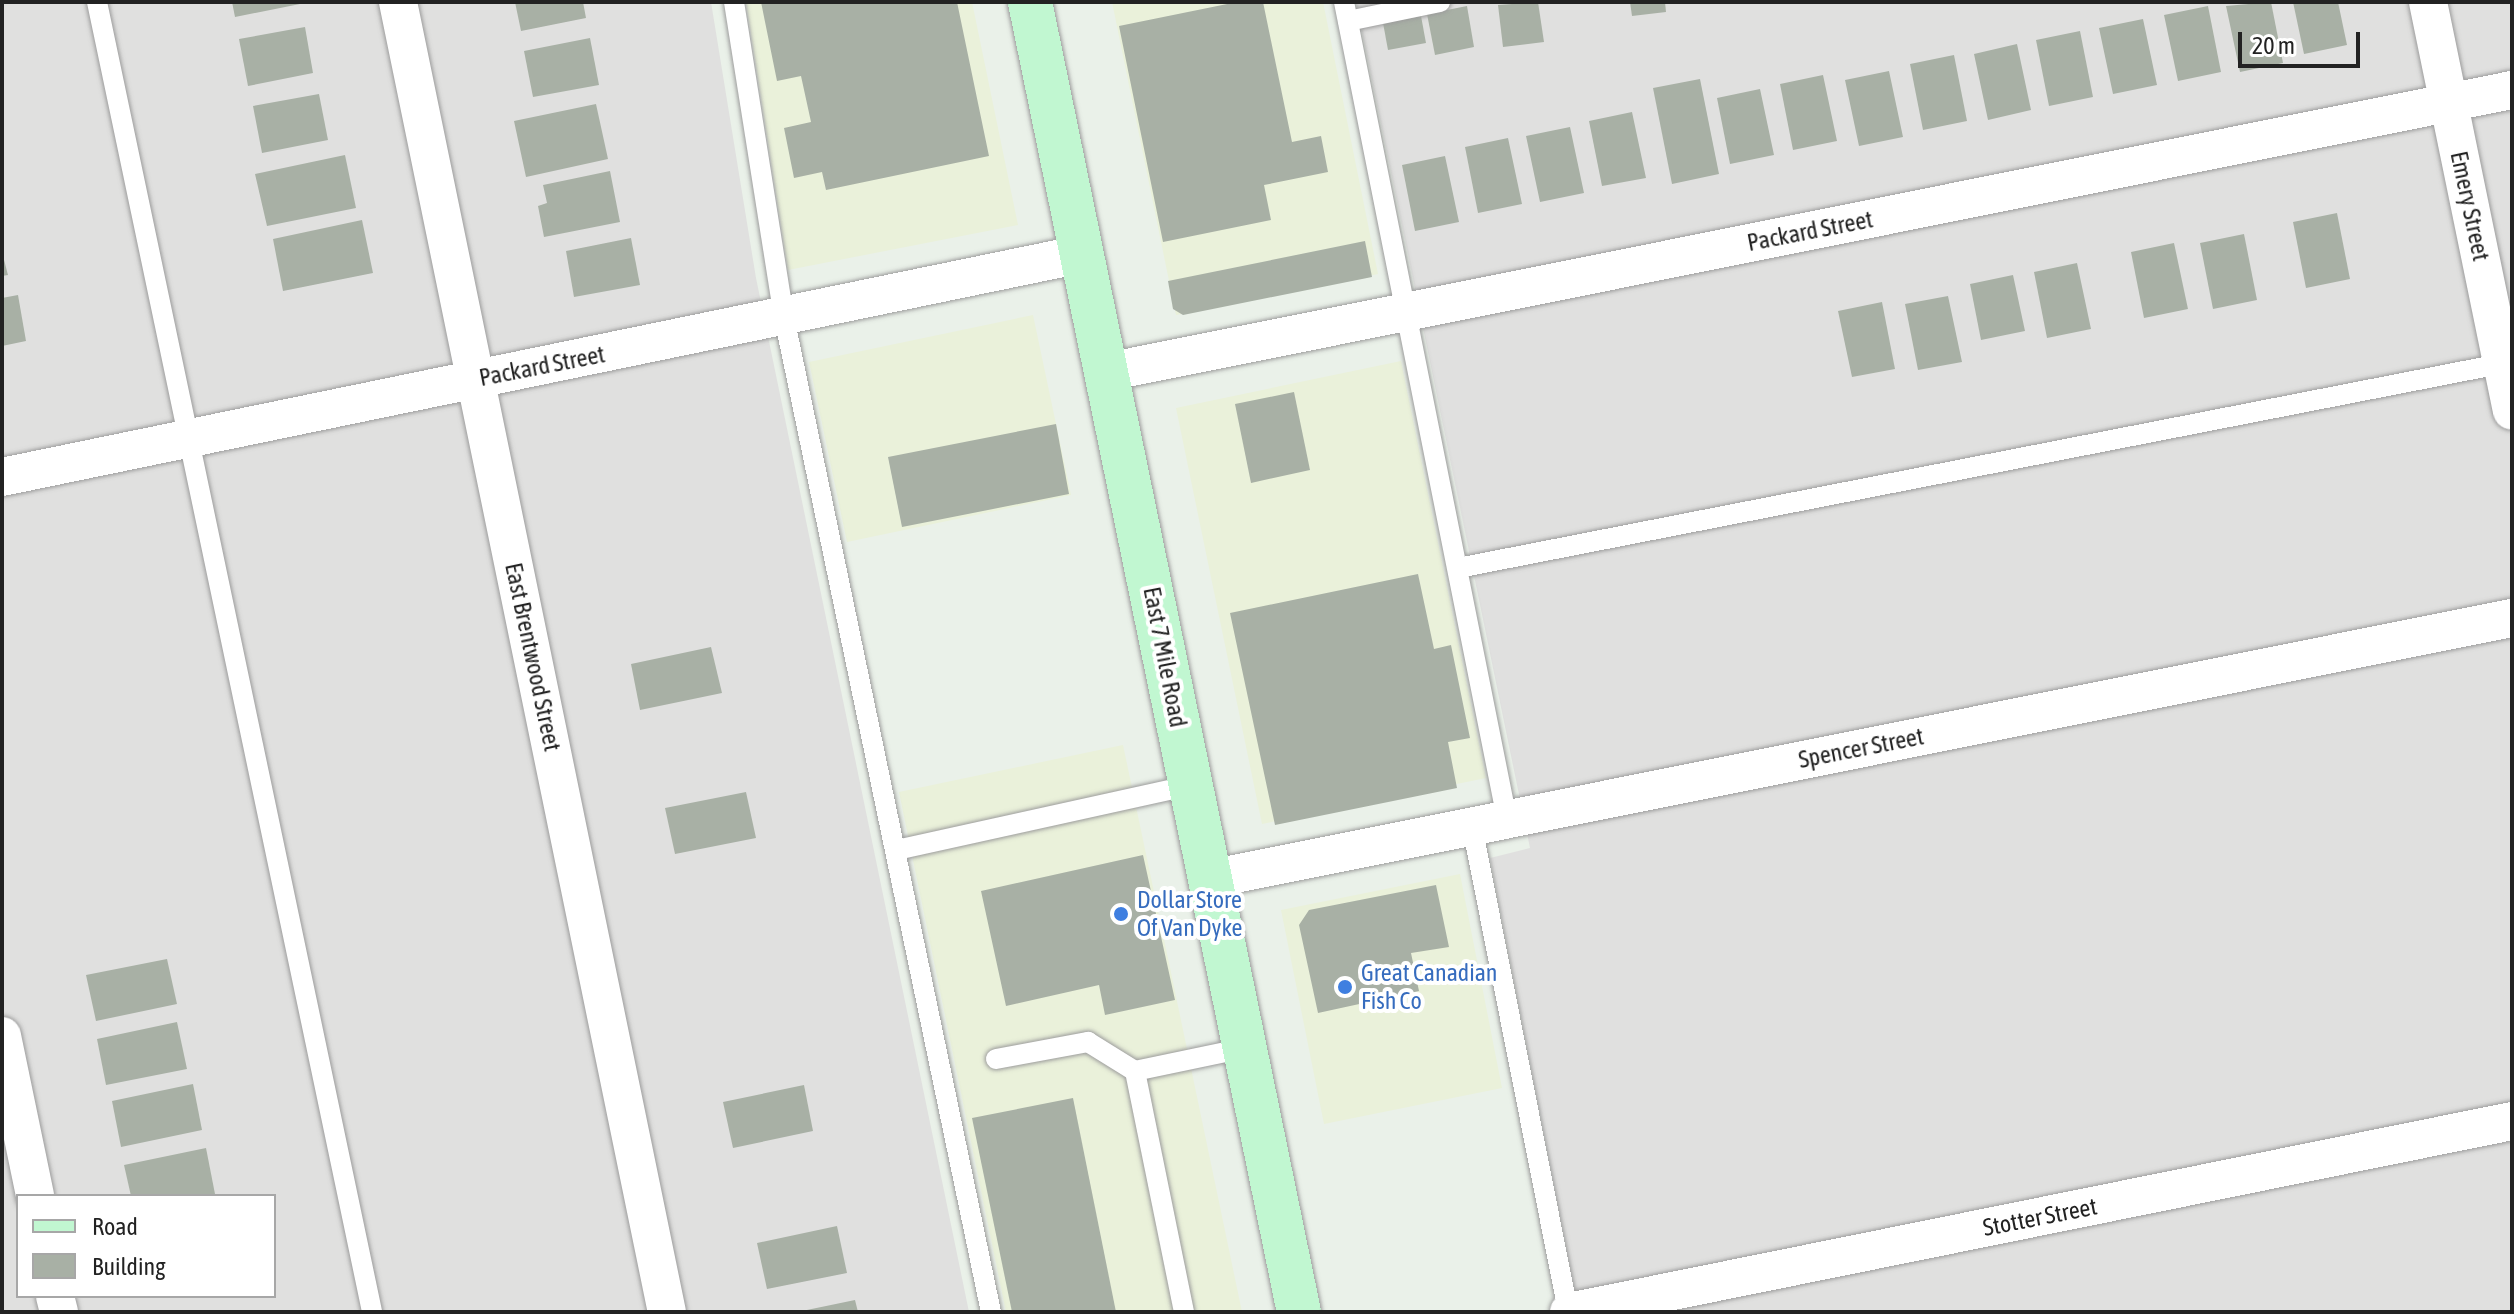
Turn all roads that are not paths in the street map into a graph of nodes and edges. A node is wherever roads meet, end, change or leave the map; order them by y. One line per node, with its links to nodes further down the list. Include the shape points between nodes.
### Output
1 (97, 2): 17 (lane)
2 (398, 2): 15 (street, East Brentwood Street)
3 (734, 2): 12 (lane)
4 (1030, 2): 10 (street, East 7 Mile Road)
5 (1440, 2): 7 (lane)
6 (2428, 2): 9 (street, Emery Street)
7 (1346, 11): 11 (lane)
8 (2512, 90): 9 (street, Packard Street)
9 (2449, 103): 11 (street, Packard Street); 13 (street, Emery Street)
10 (1082, 254): 12 (street, Packard Street); 14 (street, East 7 Mile Road)
11 (1408, 311): 14 (street, Packard Street); 19 (lane)
12 (784, 317): 15 (street, Packard Street); 23 (lane)
13 (2507, 362): 16 (street, Emery Street); 19 (lane)
14 (1107, 372): 21 (street, East 7 Mile Road)
15 (477, 379): 17 (street, Packard Street); 32 (street, East Brentwood Street)
16 (2512, 410)
17 (189, 439): 18 (street, Packard Street); 31 (lane)
18 (2, 477)
19 (1458, 568): 22 (lane)
20 (2512, 618): 22 (street, Spencer Street)
21 (1191, 785): 23 (lane); 24 (street, East 7 Mile Road)
22 (1490, 823): 24 (street, Spencer Street); 36 (lane)
23 (896, 850): 33 (lane)
24 (1210, 879): 26 (street, East 7 Mile Road)
25 (2, 1036): 30 (street)
26 (1245, 1048): 28 (lane); 35 (street, East 7 Mile Road)
27 (996, 1059): 28 (lane, via 1088,1042)
28 (1135, 1071): 34 (lane)
29 (2512, 1121): 36 (street, Stotter Street)
30 (35, 1194)
31 (372, 1312)
32 (667, 1312)
33 (991, 1312)
34 (1184, 1312)
35 (1299, 1312)
36 (1568, 1312)

